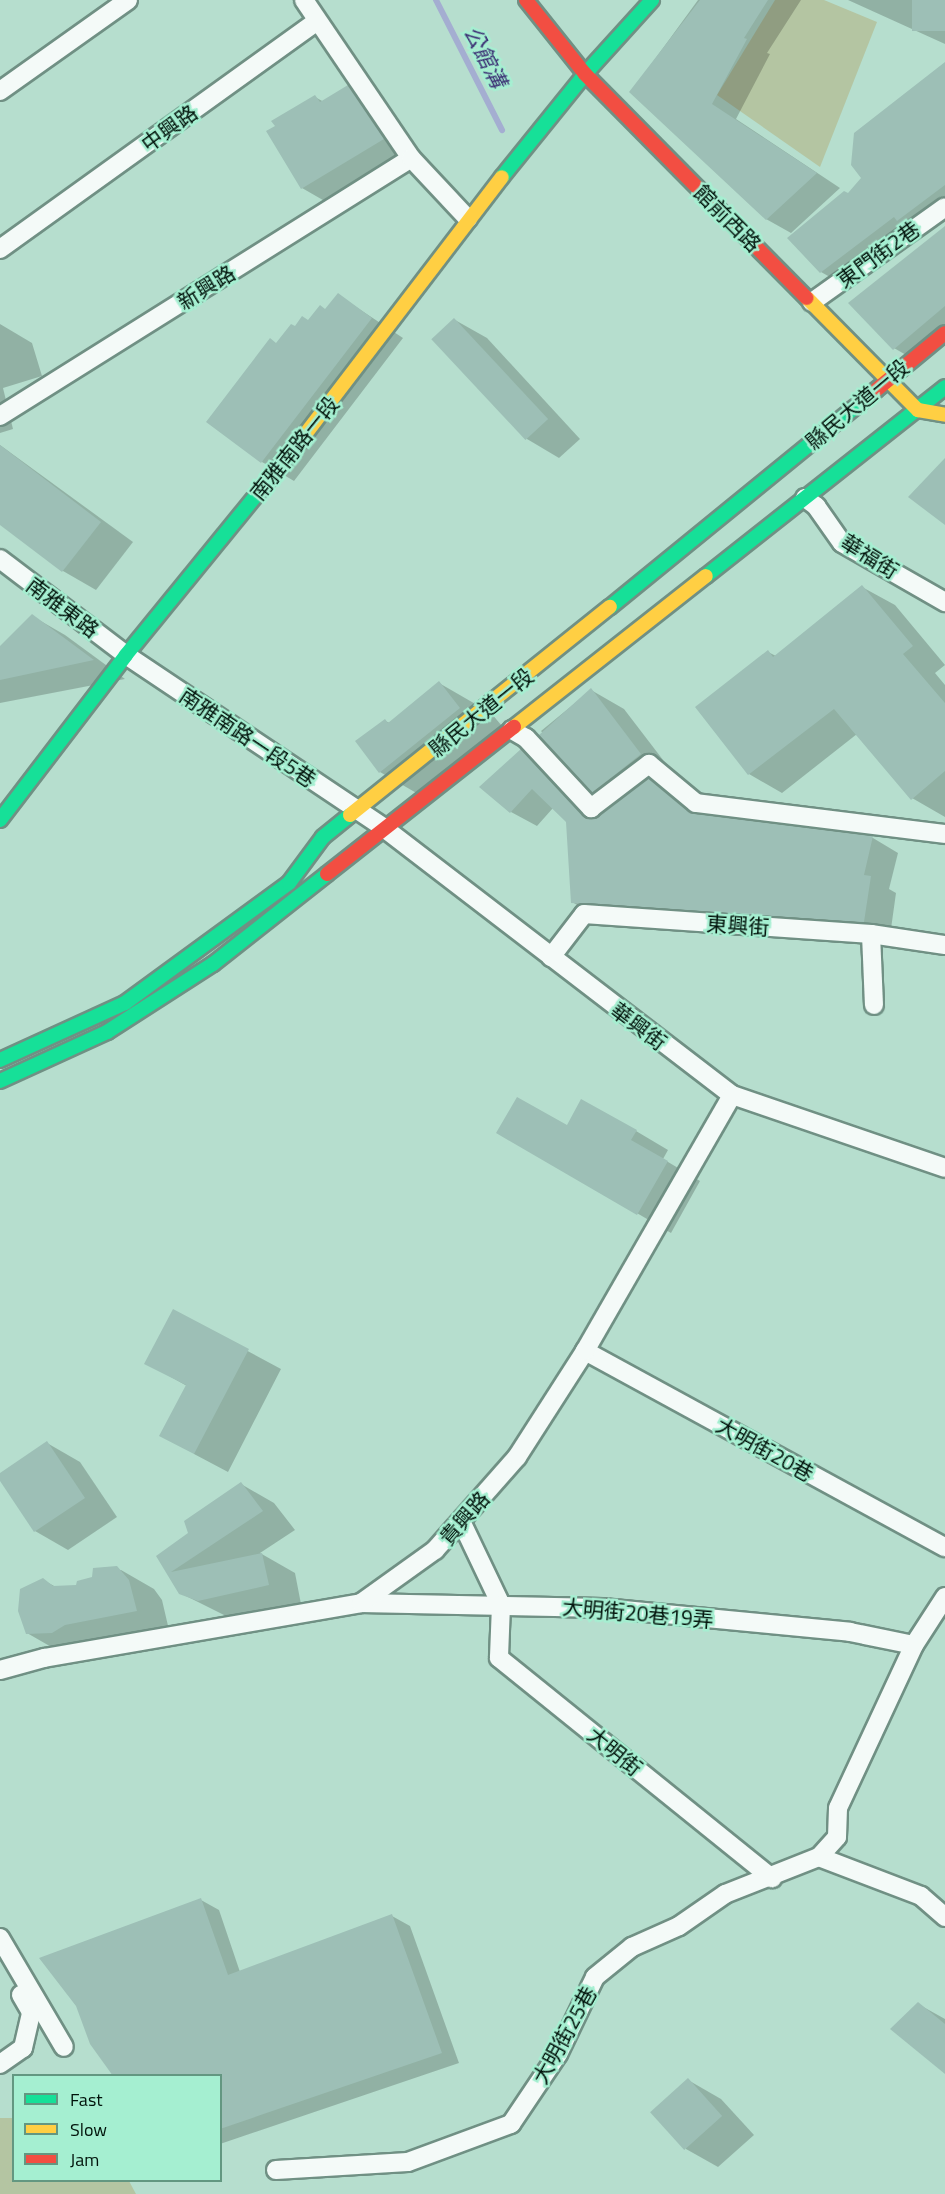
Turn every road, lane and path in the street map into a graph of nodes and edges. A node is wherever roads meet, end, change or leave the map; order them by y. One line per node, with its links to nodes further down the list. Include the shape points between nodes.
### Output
1 (128, 0): 7 (street)
2 (304, 0): 5 (street)
3 (526, 0): 6 (main road, 館前西路)
4 (652, 0): 6 (main road, 南雅南路一段)
5 (317, 21): 8 (street); 11 (street, 中興路)
6 (585, 74): 10 (main road, 南雅南路一段); 12 (main road, 館前西路)
7 (0, 91)
8 (411, 158): 10 (street); 18 (street, 新興路)
9 (945, 207): 12 (street, 東門街2巷)
10 (468, 219): 22 (main road, 南雅南路一段, via 315,423)
11 (0, 249)
12 (812, 302): 14 (main road, 館前西路)
13 (945, 333): 14 (main road, 縣民大道一段)
14 (887, 380): 16 (main road, 館前西路); 24 (main road, 縣民大道一段)
15 (945, 387): 16 (main road, 縣民大道一段)
16 (918, 410): 17 (main road); 19 (main road, 縣民大道一段)
17 (945, 414)
18 (0, 416)
19 (805, 498): 21 (street, 華福街, via 816,506 842,543); 23 (main road, 縣民大道一段)
20 (0, 558): 22 (street, 南雅東路)
21 (945, 602)
22 (126, 655): 24 (street, 南雅南路一段5巷); 25 (main road, 南雅南路一段)
23 (512, 730): 24 (main road, 縣民大道一段); 26 (street, via 526,738 591,808 649,764 696,803)
24 (370, 819): 29 (street, 華興街); 31 (main road, 縣民大道一段, via 323,837 289,883 125,1003); 32 (main road, 縣民大道一段, via 213,964 107,1032)
25 (0, 820)
26 (945, 834)
27 (871, 934): 28 (street, 東興街); 29 (street, 東興街, via 584,914); 30 (street)
28 (945, 945)
29 (551, 957): 33 (street, 華興街)
30 (874, 1005)
31 (0, 1060)
32 (0, 1081)
33 (732, 1095): 34 (street, 華興街); 35 (street, 貴興路)
34 (945, 1168)
35 (585, 1351): 36 (street, 貴興路, via 517,1457); 37 (street, 大明街20巷)
36 (461, 1521): 39 (street, 貴興路, via 435,1550); 40 (street)
37 (945, 1547)
38 (945, 1597): 41 (street)
39 (361, 1603): 40 (street, 大明街20巷19弄); 42 (street, 貴興路, via 66,1654)
40 (501, 1605): 41 (street, 大明街20巷19弄, via 627,1610 850,1632); 44 (street, 大明街, via 499,1658)
41 (914, 1645): 43 (street, via 838,1808 837,1837)
42 (0, 1670)
43 (819, 1857): 44 (street, 大明街25巷); 45 (street, via 921,1896)
44 (772, 1878): 50 (street, 大明街25巷, via 725,1894 679,1926 632,1947 596,1977 558,2054 511,2124 408,2162)
45 (945, 1917)
46 (0, 1938): 48 (street)
47 (0, 1959): 49 (street, via 31,2012 22,2048)
48 (64, 2047)
49 (0, 2064)
50 (276, 2170)

